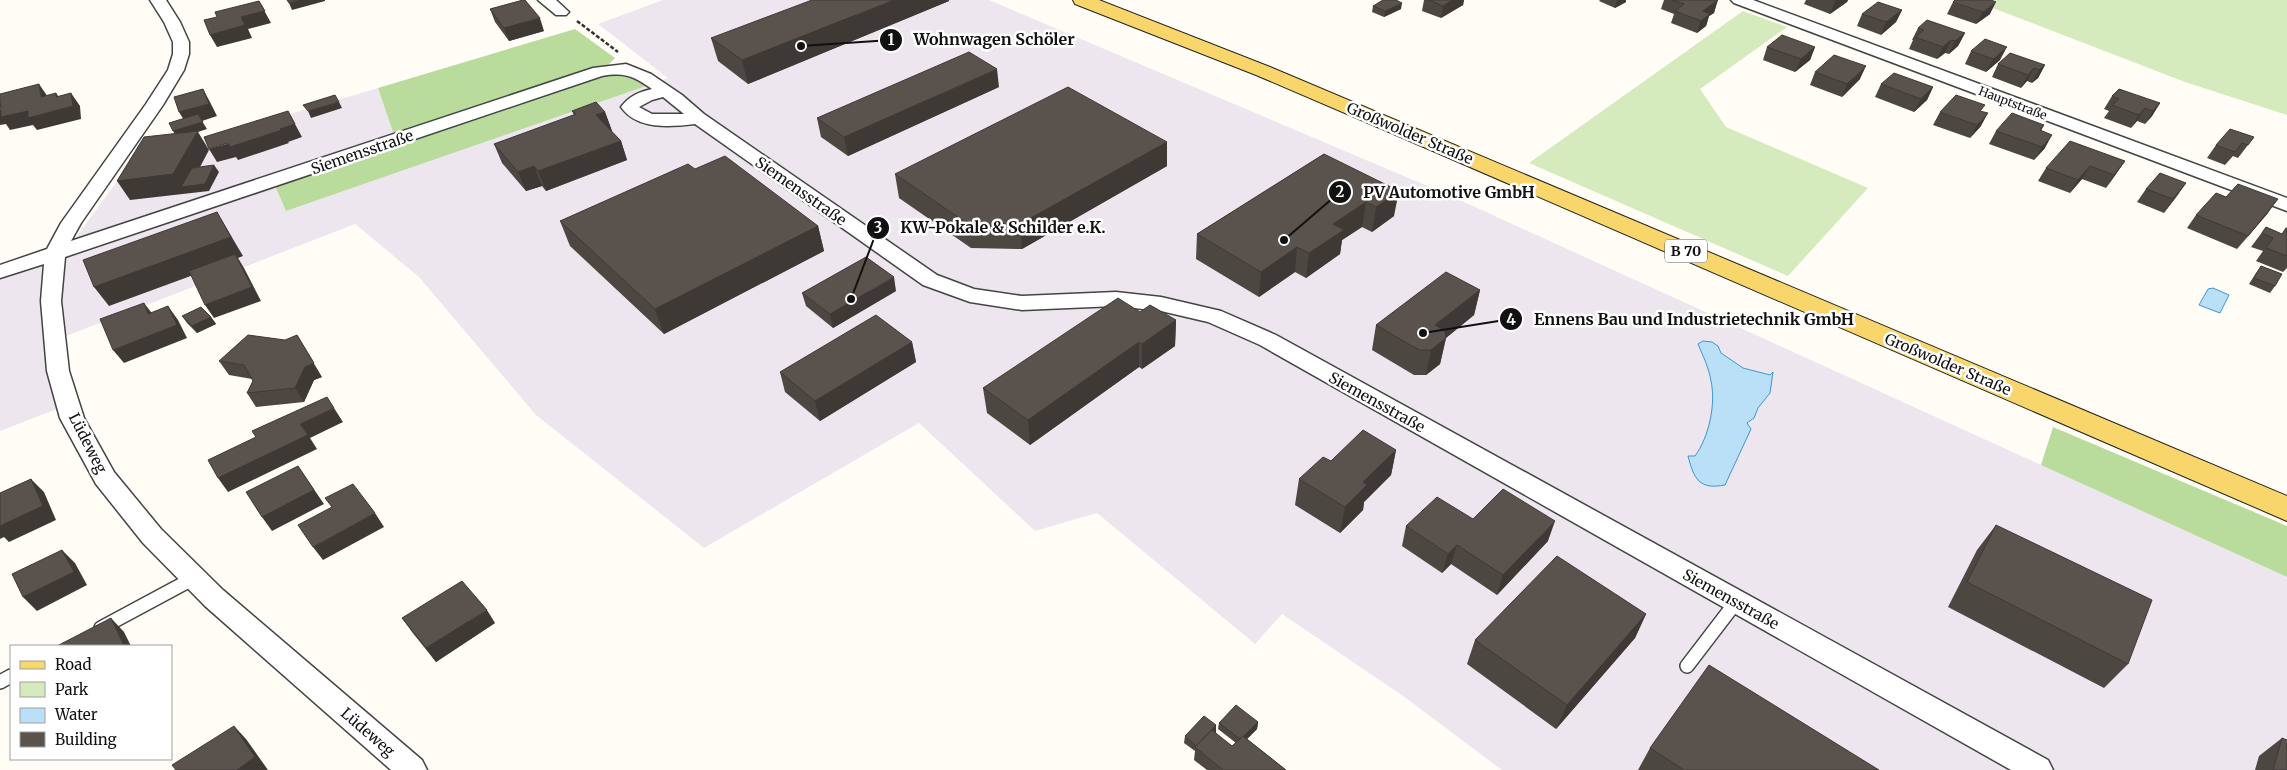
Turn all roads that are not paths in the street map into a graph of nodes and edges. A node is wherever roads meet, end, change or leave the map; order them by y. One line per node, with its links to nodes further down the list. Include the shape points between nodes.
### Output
1 (158, 0): 9 (street, Lüdeweg, via 181,42 176,70 71,222)
2 (546, 0): 5 (street)
3 (1082, 0): 11 (main road, Großwolder Straße / B 70, via 1381,120)
4 (1739, 0): 8 (street, Hauptstraße)
5 (561, 12)
6 (665, 92): 7 (street, Siemensstraße, via 687,106); 7 (street, via 636,100 630,107 633,113 668,120); 9 (street, Siemensstraße, via 633,71 618,68 599,72)
7 (698, 118): 13 (street, Siemensstraße, via 930,280 970,295 1022,303 1116,299 1161,304 1214,316 1268,340)
8 (2287, 205)
9 (55, 254): 10 (street, Siemensstraße); 12 (street, Lüdeweg, via 51,301 58,371 72,418 106,478 152,536)
10 (0, 272)
11 (2287, 509)
12 (194, 578): 14 (lane); 16 (street, Lüdeweg)
13 (1736, 602): 15 (lane); 17 (street, Siemensstraße)
14 (92, 632)
15 (1687, 666)
16 (412, 770)
17 (2038, 770)

